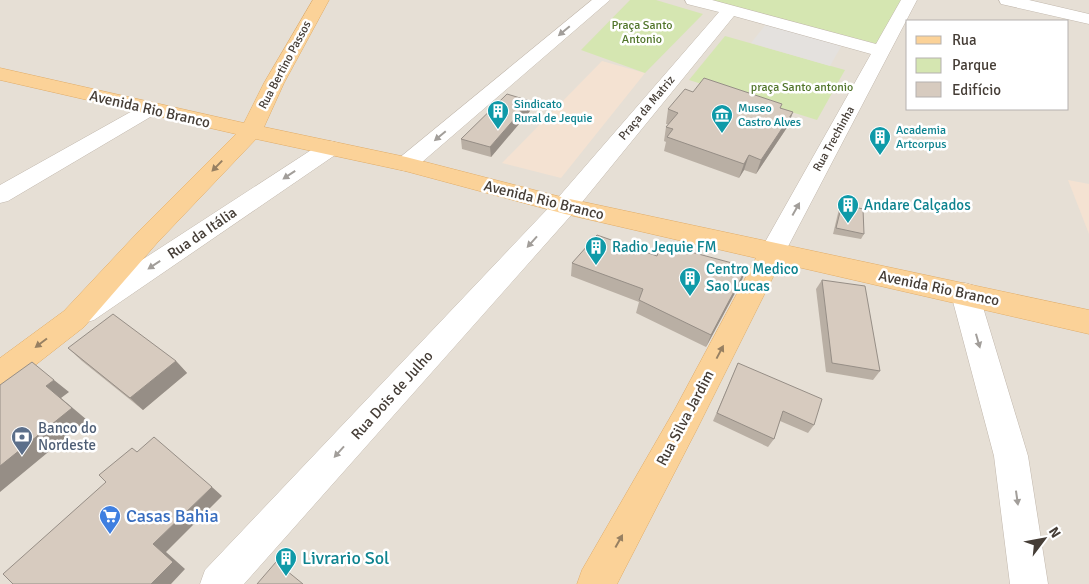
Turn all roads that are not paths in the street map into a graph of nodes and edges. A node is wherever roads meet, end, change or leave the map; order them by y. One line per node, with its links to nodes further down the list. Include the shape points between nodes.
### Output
1 (321, 0): 11 (main road, Rua Bertino Passos, via 274,82)
2 (602, 0): 13 (street, one-way to 13)
3 (693, 0): 6 (street)
4 (908, 0): 8 (street, Rua Trechinha)
5 (1007, 0): 7 (street)
6 (730, 10): 8 (street); 15 (street, Praça da Matriz)
7 (1089, 18)
8 (882, 51): 16 (street, Rua Trechinha, one-way to 8)
9 (0, 74): 10 (main road, Avenida Rio Branco)
10 (150, 109): 11 (main road, Avenida Rio Branco); 14 (street)
11 (251, 131): 12 (main road, Avenida Rio Branco); 18 (main road, Rua da Itália, one-way to 18)
12 (330, 148): 13 (main road, Avenida Rio Branco); 18 (street, Rua da Itália, one-way to 18)
13 (406, 164): 15 (main road, Avenida Rio Branco)
14 (0, 196)
15 (564, 206): 16 (main road, Avenida Rio Branco); 21 (street, Rua Dois de Julho, one-way to 21)
16 (773, 252): 17 (main road, Avenida Rio Branco); 22 (main road, Rua Silva Jardim, one-way to 16)
17 (965, 294): 19 (main road, Avenida Rio Branco); 23 (street, one-way to 23, via 1011,456)
18 (74, 318): 20 (main road, Rua da Itália, one-way to 20)
19 (1089, 322)
20 (0, 375)
21 (219, 584)
22 (596, 584)
23 (1029, 584)

